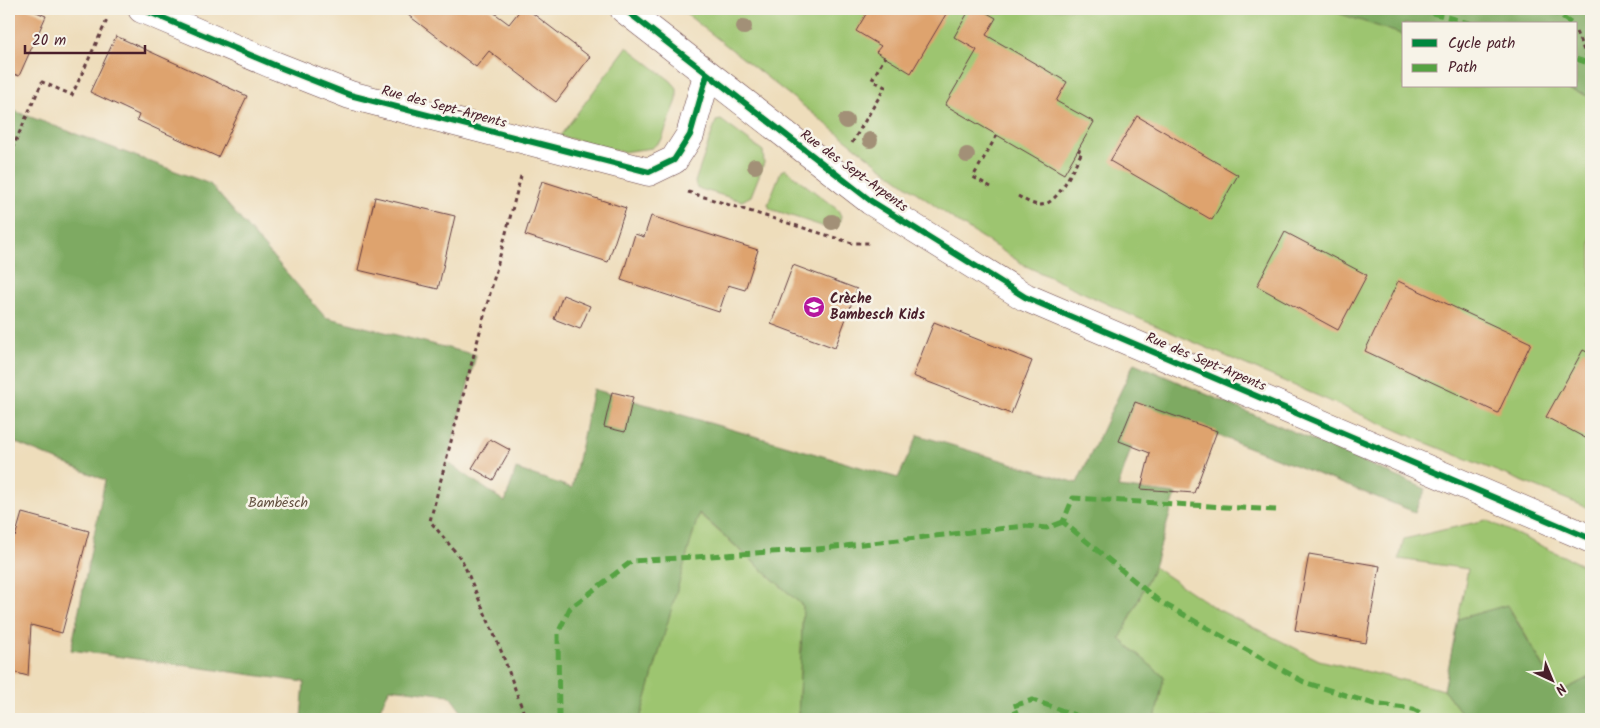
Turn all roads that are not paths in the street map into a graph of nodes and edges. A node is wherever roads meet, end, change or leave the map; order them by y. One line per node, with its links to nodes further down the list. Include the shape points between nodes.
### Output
1 (142, 9): 3 (street, Rue des Sept-Arpents, via 350,94 649,172 674,160 690,135)
2 (624, 9): 3 (street, Rue des Sept-Arpents)
3 (707, 75): 4 (street, Rue des Sept-Arpents, via 872,202 1025,297)
4 (1591, 539)

